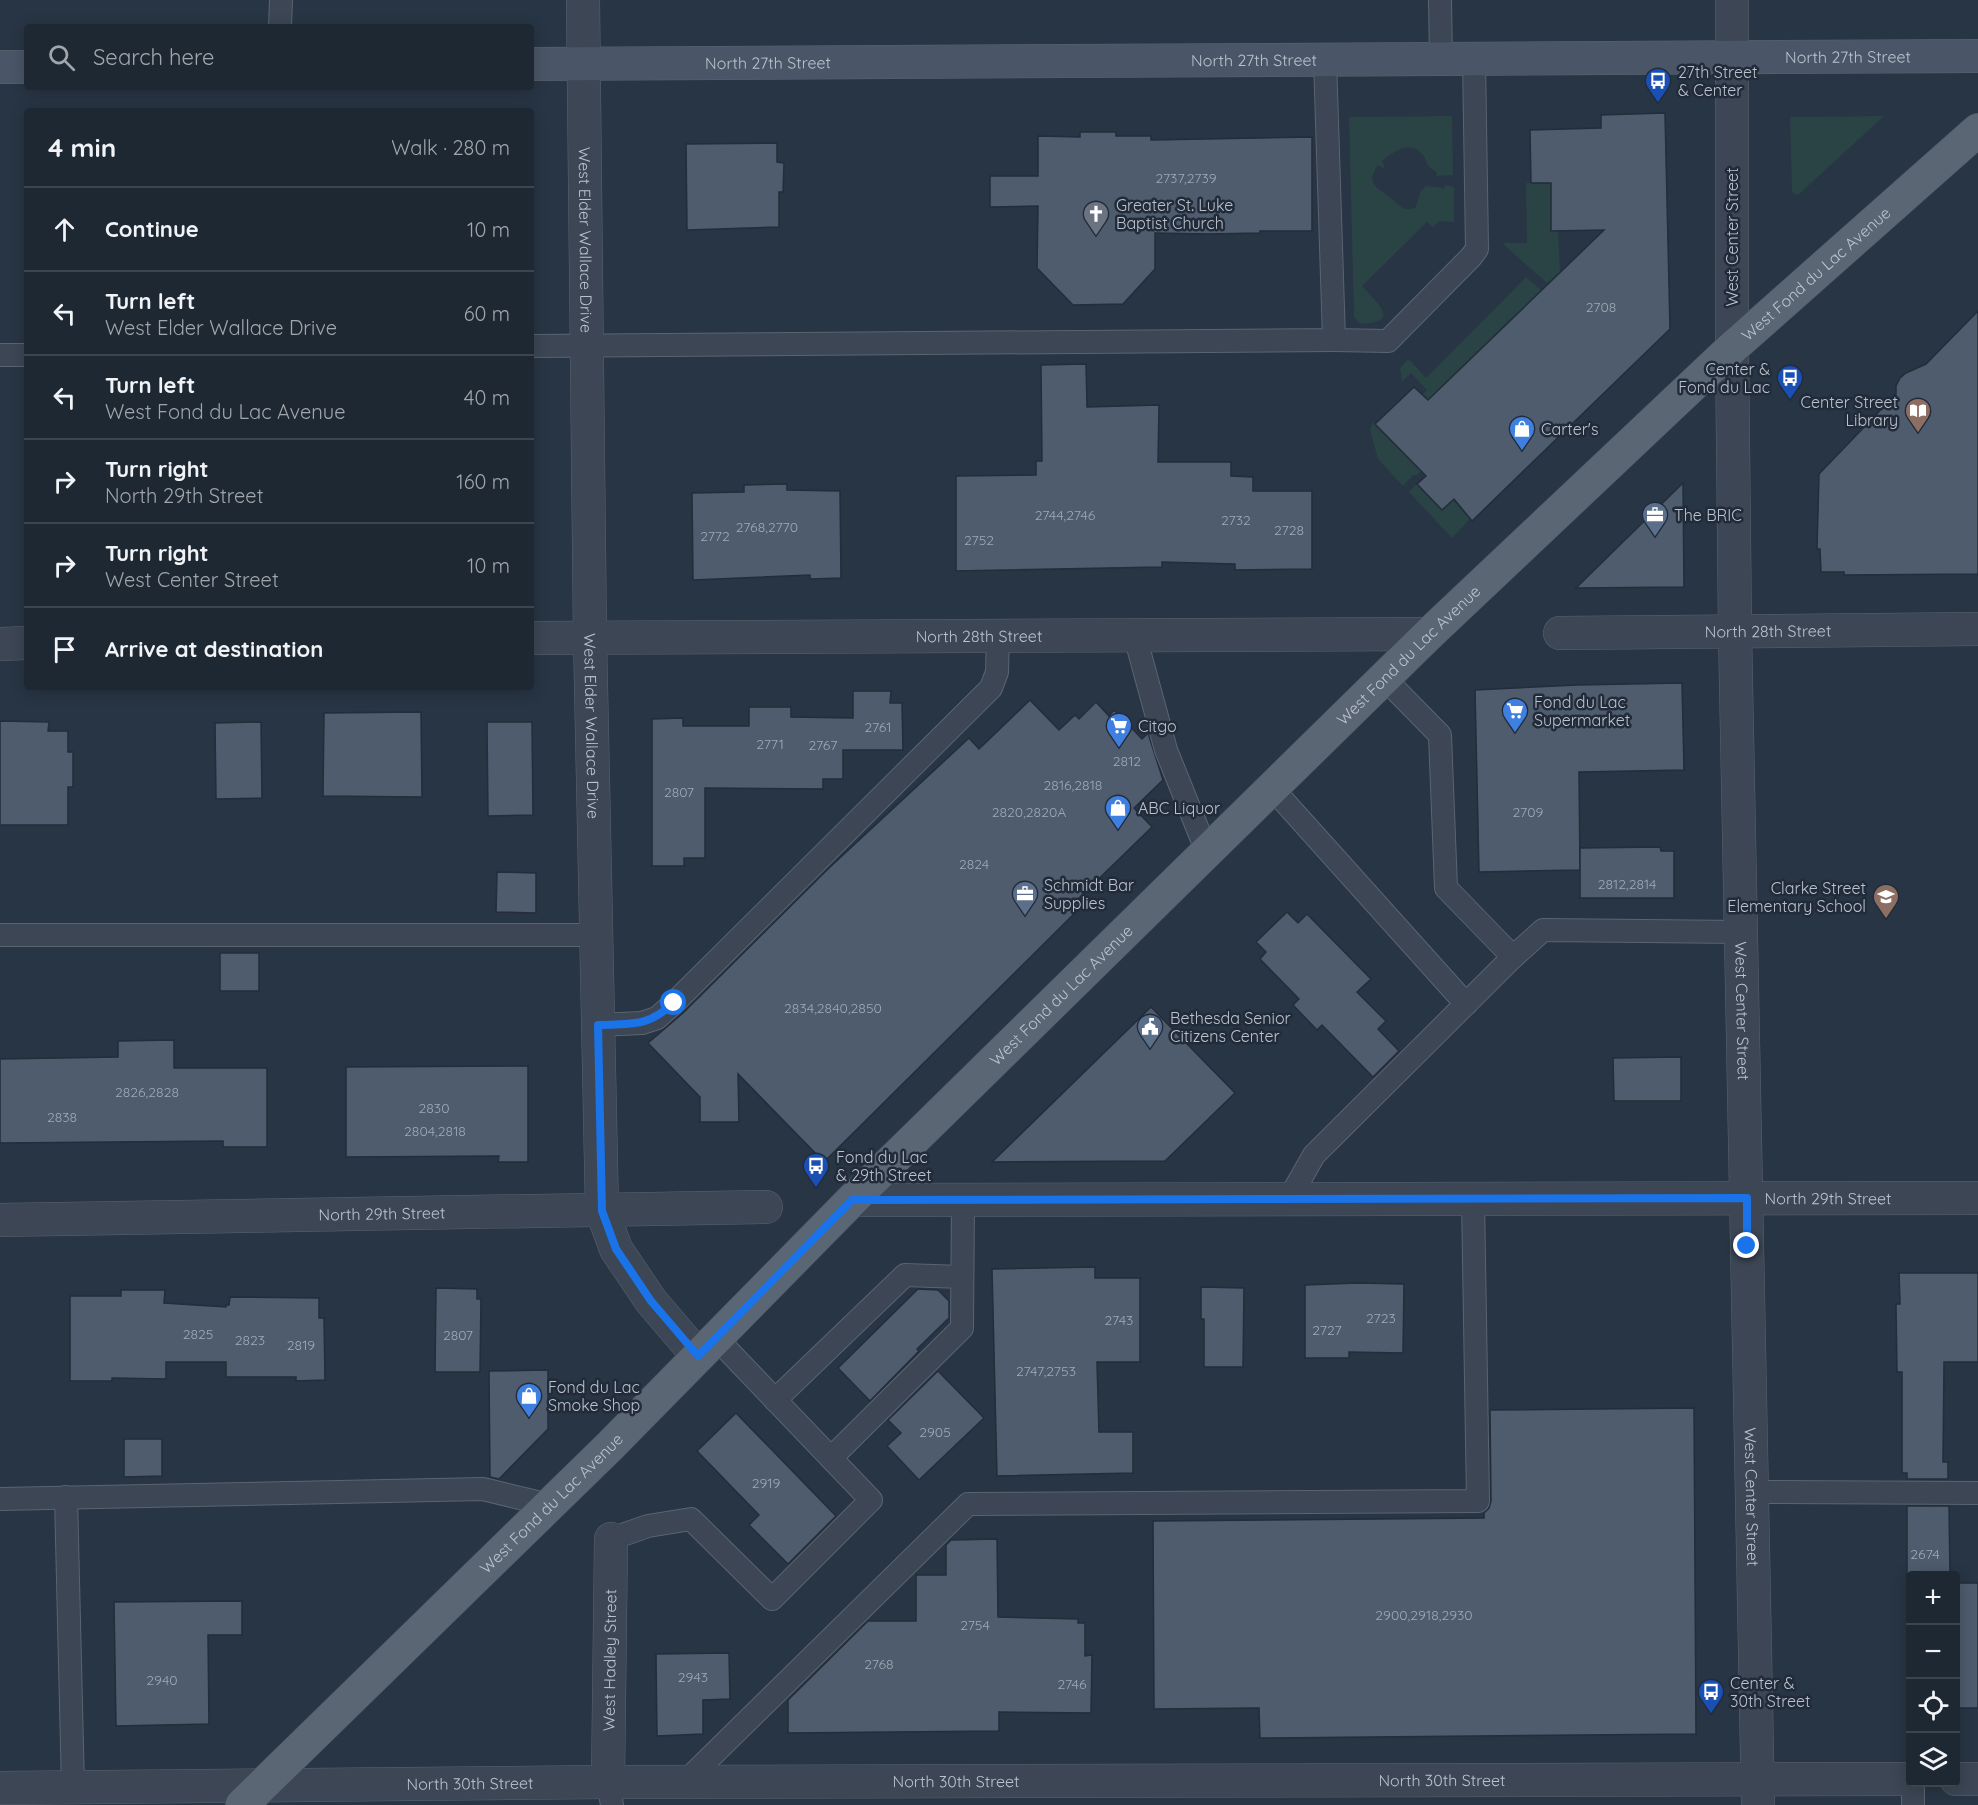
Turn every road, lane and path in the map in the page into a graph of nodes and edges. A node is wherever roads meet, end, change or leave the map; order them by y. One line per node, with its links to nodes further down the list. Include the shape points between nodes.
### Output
1 (281, 0): 5 (lane)
2 (583, 0): 11 (street)
3 (1440, 0): 10 (lane)
4 (1732, 0): 7 (street, West Center Street)
5 (280, 24)
6 (1978, 56): 7 (main road, North 27th Street)
7 (1733, 57): 8 (main road, North 27th Street); 19 (street, West Center Street)
8 (1473, 58): 10 (main road, North 27th Street); 16 (lane, via 1477,249 1388,342)
9 (1325, 59): 10 (main road, North 27th Street); 11 (main road, North 27th Street); 16 (lane)
10 (1441, 59)
11 (584, 63): 12 (main road, North 27th Street); 17 (street, West Elder Wallace Drive)
12 (534, 64)
13 (0, 67): 14 (main road)
14 (24, 67)
15 (1978, 130): 19 (main road, West Fond du Lac Avenue)
16 (1334, 340): 17 (lane)
17 (587, 345): 18 (lane); 29 (street, West Elder Wallace Drive)
18 (534, 346)
19 (1732, 348): 23 (street, West Center Street); 25 (main road, West Fond du Lac Avenue)
20 (24, 355): 21 (lane)
21 (0, 356)
22 (1978, 629): 23 (street, North 28th Street)
23 (1735, 631): 24 (street, North 28th Street); 35 (street, West Center Street)
24 (1560, 633)
25 (1429, 634): 27 (street, North 28th Street); 32 (main road, West Fond du Lac Avenue)
26 (998, 636): 27 (street, North 28th Street); 29 (street, North 28th Street); 40 (lane, via 997,672 991,688 682,995 657,1017 642,1023)
27 (1135, 636): 34 (lane, via 1167,750)
28 (534, 638): 29 (street, North 28th Street)
29 (590, 638): 37 (street, West Elder Wallace Drive)
30 (24, 643): 31 (street)
31 (0, 644)
32 (1384, 678): 33 (main road, West Fond du Lac Avenue); 38 (lane, via 1440,735 1446,888)
33 (1272, 788): 34 (main road, West Fond du Lac Avenue); 39 (lane)
34 (1207, 852): 45 (main road, West Fond du Lac Avenue)
35 (1741, 932): 38 (lane, via 1543,930); 41 (street, West Center Street)
36 (0, 935): 37 (lane)
37 (596, 935): 40 (street, West Elder Wallace Drive)
38 (1513, 957): 39 (lane)
39 (1466, 1004): 43 (lane, via 1314,1155)
40 (598, 1025): 48 (street, West Elder Wallace Drive)
41 (1747, 1198): 42 (street, North 29th Street); 44 (street, North 29th Street); 54 (street, West Center Street)
42 (1978, 1198)
43 (1288, 1199): 44 (street, North 29th Street); 46 (street, North 29th Street)
44 (1473, 1199): 63 (lane, via 1478,1501 968,1504)
45 (852, 1200): 46 (street, North 29th Street); 51 (main road, West Fond du Lac Avenue)
46 (963, 1200): 50 (lane)
47 (766, 1207): 48 (street, North 29th Street)
48 (602, 1211): 49 (street, North 29th Street); 51 (street, West Elder Wallace Drive, via 616,1249 651,1301)
49 (0, 1220)
50 (962, 1277): 52 (lane, via 905,1275); 53 (lane, via 962,1328)
51 (707, 1347): 52 (lane); 58 (main road, West Fond du Lac Avenue)
52 (775, 1400): 53 (lane)
53 (831, 1458): 59 (lane, via 871,1500 772,1599 691,1519 648,1526)
54 (1752, 1492): 55 (lane); 67 (street, West Center Street)
55 (1978, 1493)
56 (66, 1497): 57 (lane); 58 (lane, via 483,1489); 66 (lane)
57 (0, 1498)
58 (549, 1505): 69 (main road, West Fond du Lac Avenue)
59 (611, 1539): 68 (street, West Hadley Street)
60 (1960, 1779): 61 (street)
61 (1978, 1779)
62 (1906, 1781): 67 (street, North 30th Street)
63 (685, 1782): 67 (street, North 30th Street); 68 (street, North 30th Street)
64 (1912, 1787): 70 (lane)
65 (0, 1788): 66 (street, North 30th Street)
66 (72, 1788): 69 (street, North 30th Street)
67 (1758, 1792)
68 (610, 1793): 69 (street, North 30th Street)
69 (251, 1796)
70 (1913, 1805)

